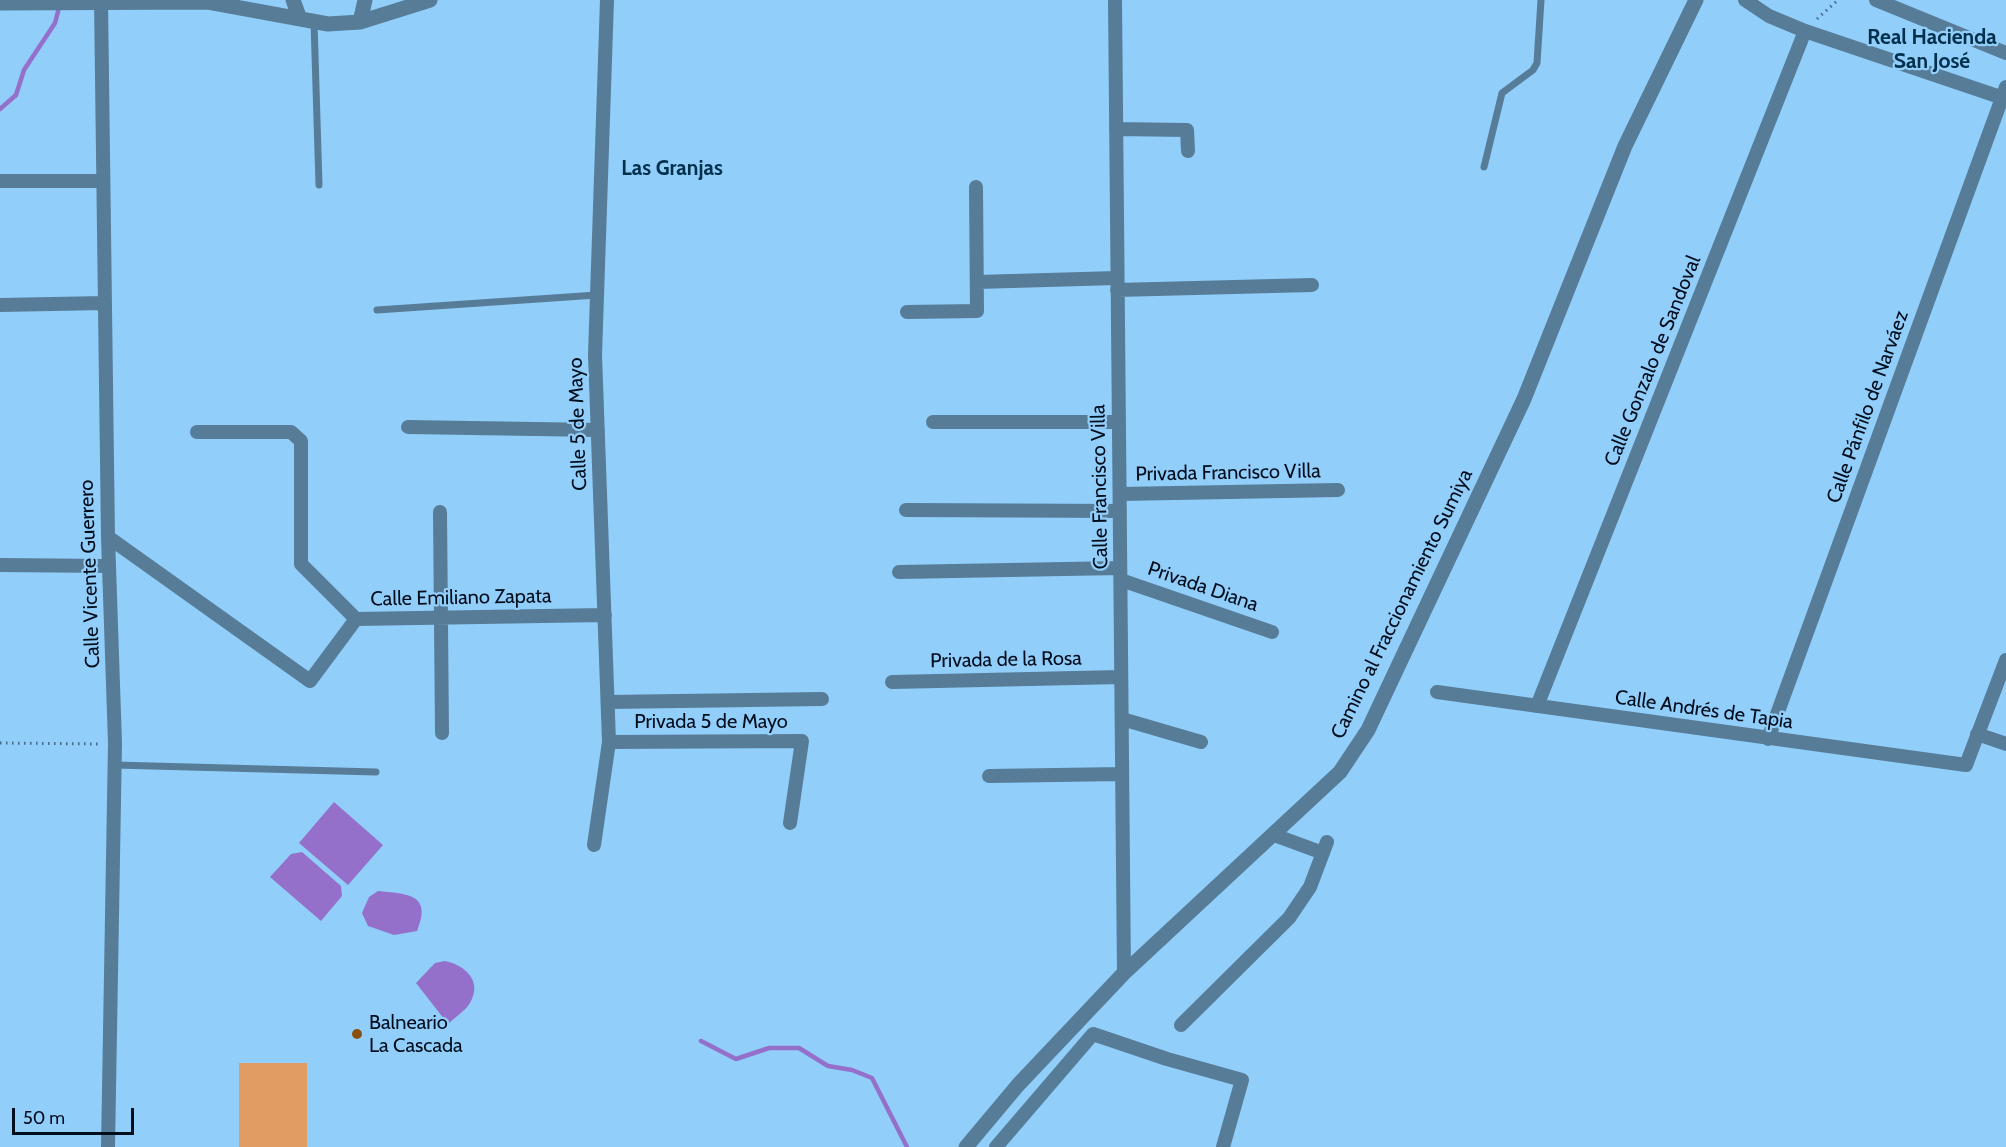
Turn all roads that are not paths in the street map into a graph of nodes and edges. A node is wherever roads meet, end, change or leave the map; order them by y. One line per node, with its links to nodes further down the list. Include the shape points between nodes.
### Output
1 (293, 0): 13 (street)
2 (365, 0): 14 (street)
3 (430, 0): 14 (street)
4 (607, 0): 28 (street, Calle 5 de Mayo)
5 (1115, 0): 18 (street, Calle Francisco Villa)
6 (1541, 0): 20 (lane, via 1537,63 1502,93)
7 (1696, 0): 71 (street, Camino al Fraccionamiento Sumiya, via 1625,146 1524,399 1368,730 1340,772)
8 (1745, 0): 15 (street, via 1769,16)
9 (1876, 0): 16 (street)
10 (101, 1): 11 (street); 12 (street); 22 (street, Calle Vicente Guerrero)
11 (212, 1): 13 (street)
12 (0, 3)
13 (307, 20): 14 (street, via 328,24); 23 (lane)
14 (360, 22)
15 (1804, 30): 17 (street); 58 (street, Calle Gonzalo de Sandoval)
16 (2006, 53)
17 (2005, 95): 62 (street, Calle Pánfilo de Narváez)
18 (1116, 129): 19 (street, via 1187,130); 26 (street, Calle Francisco Villa)
19 (1188, 151)
20 (1484, 167)
21 (0, 181): 22 (street)
22 (103, 181): 29 (street, Calle Vicente Guerrero)
23 (319, 185)
24 (976, 187): 25 (street)
25 (977, 282): 26 (street); 32 (street, via 977,311)
26 (1118, 284): 27 (street); 34 (street, Calle Francisco Villa)
27 (1312, 285)
28 (597, 295): 31 (lane); 36 (street, Calle 5 de Mayo)
29 (105, 303): 30 (street); 43 (street, Calle Vicente Guerrero)
30 (0, 305)
31 (377, 310)
32 (907, 312)
33 (933, 422): 34 (street)
34 (1119, 422): 39 (street, Calle Francisco Villa)
35 (408, 427): 36 (street)
36 (598, 430): 48 (street, Calle 5 de Mayo)
37 (197, 432): 50 (street, via 291,432 301,441 301,564)
38 (1338, 490): 39 (street, Privada Francisco Villa)
39 (1120, 494): 41 (street, Calle Francisco Villa)
40 (906, 510): 41 (street)
41 (1120, 511): 47 (street, Calle Francisco Villa)
42 (440, 512): 49 (street)
43 (108, 537): 45 (street, Calle Vicente Guerrero); 50 (street, Calle Emiliano Zapata, via 310,681)
44 (0, 565): 45 (street)
45 (108, 566): 66 (street, Calle Vicente Guerrero)
46 (899, 572): 47 (street)
47 (1121, 574): 51 (street, Privada Diana); 53 (street, Calle Francisco Villa)
48 (604, 615): 49 (street, Calle Emiliano Zapata); 57 (street, Calle 5 de Mayo)
49 (441, 617): 50 (street, Calle Emiliano Zapata); 60 (street)
50 (356, 619)
51 (1272, 632)
52 (2006, 660): 61 (street)
53 (1121, 677): 54 (street, Privada de la Rosa); 59 (street, Calle Francisco Villa)
54 (892, 682)
55 (1437, 692): 58 (street, Calle Andrés de Tapia)
56 (822, 699): 57 (street, Privada 5 de Mayo)
57 (608, 702): 63 (street, Calle 5 de Mayo)
58 (1537, 706): 62 (street, Calle Andrés de Tapia)
59 (1122, 719): 64 (street); 68 (street, Calle Francisco Villa)
60 (442, 733)
61 (1977, 734): 62 (street, Calle Andrés de Tapia, via 1966,765); 65 (street)
62 (1768, 739)
63 (609, 742): 70 (street, Privada 5 de Mayo, via 802,741); 72 (street, Calle 5 de Mayo)
64 (1201, 742)
65 (2006, 744)
66 (115, 765): 67 (lane); 75 (street, Calle Vicente Guerrero)
67 (376, 772)
68 (1122, 774): 69 (street); 73 (street, Calle Francisco Villa)
69 (989, 776)
70 (790, 823)
71 (1274, 835): 73 (street, Camino al Fraccionamiento Sumiya); 74 (street, via 1325,848 1310,887 1289,918)
72 (594, 845)
73 (1124, 973): 76 (street, Camino al Fraccionamiento Sumiya, via 1018,1085)
74 (1180, 1025)
75 (108, 1147)
76 (966, 1147)
77 (996, 1147): 78 (street, via 1093,1034 1242,1080)
78 (1222, 1147)

